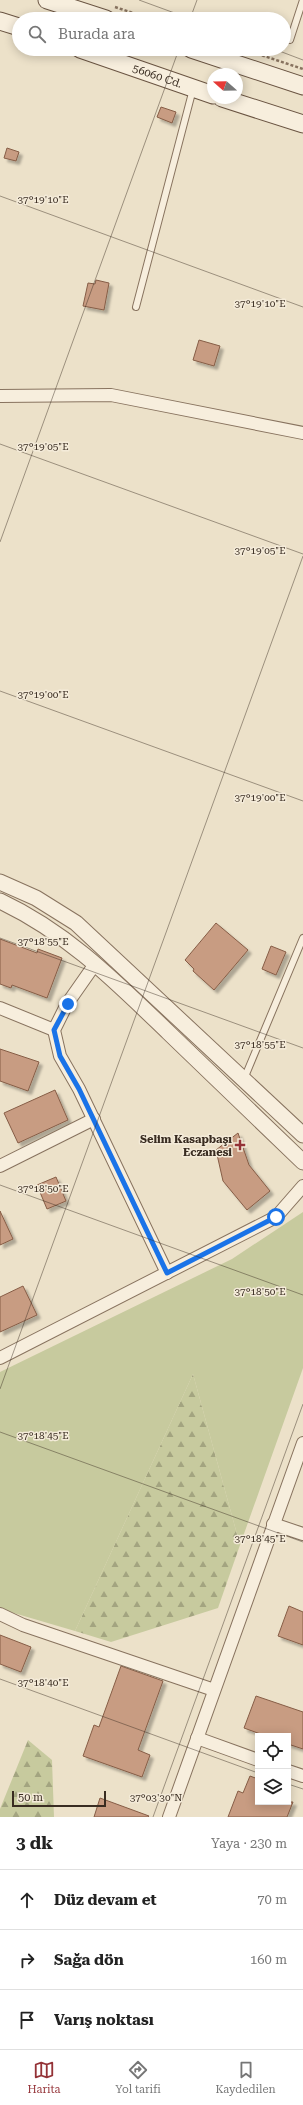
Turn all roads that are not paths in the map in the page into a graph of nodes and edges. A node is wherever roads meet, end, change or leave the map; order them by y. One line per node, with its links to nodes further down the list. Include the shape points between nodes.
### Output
1 (47, 0): 3 (main road)
2 (303, 0): 6 (lane)
3 (107, 12)
4 (0, 21): 5 (main road)
5 (12, 25)
6 (291, 37)
7 (100, 56): 10 (main road, 56060 Cd.)
8 (212, 56): 9 (main road)
9 (303, 86)
10 (193, 89): 11 (main road, 56060 Cd.); 14 (lane)
11 (207, 93)
12 (241, 104): 13 (main road)
13 (303, 124)
14 (136, 308)
15 (0, 396): 16 (street, via 110,395)
16 (303, 433)
17 (0, 882): 23 (street, via 36,898 76,923)
18 (0, 902): 20 (street, via 46,925 67,939)
19 (303, 938): 23 (lane)
20 (95, 964): 22 (street); 26 (street)
21 (0, 1008): 22 (street)
22 (54, 1030): 24 (street, via 60,1056)
23 (244, 1078): 25 (street)
24 (94, 1119): 27 (street); 29 (street)
25 (303, 1135)
26 (303, 1162)
27 (0, 1166)
28 (303, 1186): 29 (street, via 276,1217)
29 (167, 1273): 30 (street)
30 (0, 1358)
31 (303, 1443): 32 (street)
32 (273, 1524): 33 (street); 35 (street)
33 (303, 1534)
34 (0, 1614): 35 (street)
35 (214, 1690): 36 (street)
36 (197, 1738): 37 (street); 40 (street)
37 (255, 1759)
38 (291, 1772): 39 (street)
39 (303, 1776)
40 (170, 1817)

